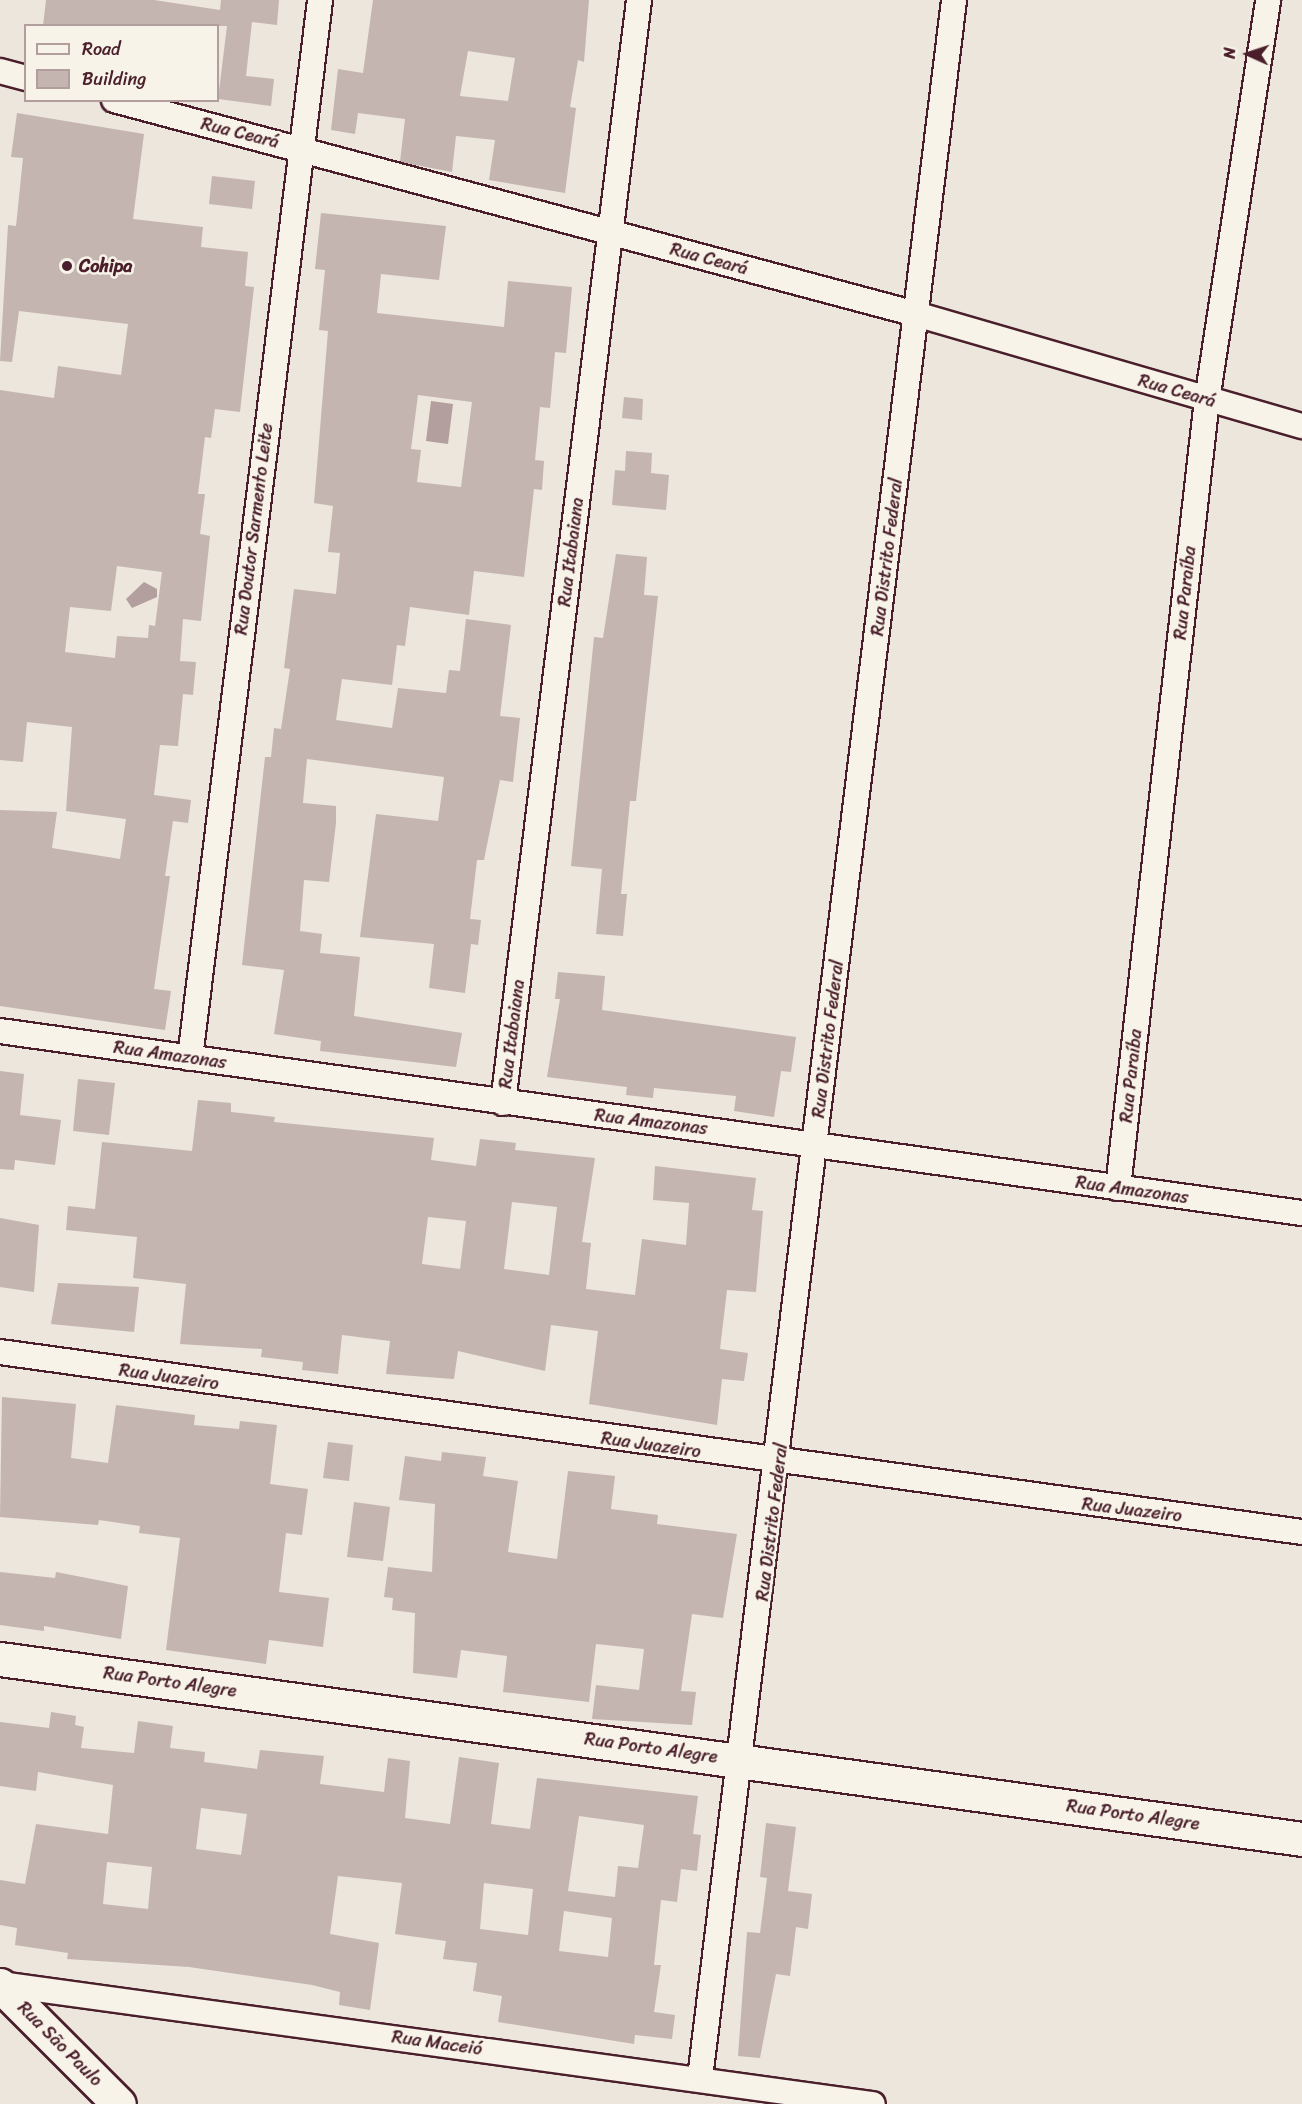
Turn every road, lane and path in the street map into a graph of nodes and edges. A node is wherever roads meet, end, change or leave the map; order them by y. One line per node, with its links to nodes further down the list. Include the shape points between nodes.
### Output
1 (320, 0): 8 (street, Rua Doutor Sarmento Leite)
2 (639, 0): 9 (street, Rua Itabaiana)
3 (954, 0): 10 (street, Rua Distrito Federal)
4 (1268, 0): 11 (street, Rua Paraíba)
5 (0, 71): 6 (street)
6 (24, 77)
7 (122, 102): 8 (street, Rua Ceará)
8 (300, 148): 9 (street, Rua Ceará); 14 (street, Rua Doutor Sarmento Leite)
9 (610, 233): 10 (street, Rua Ceará); 15 (street, Rua Itabaiana)
10 (916, 314): 11 (street, Rua Ceará); 16 (street, Rua Distrito Federal)
11 (1207, 400): 12 (street, Rua Ceará); 17 (street, Rua Paraíba)
12 (1302, 426)
13 (0, 1031): 14 (street, Rua Amazonas)
14 (190, 1058): 15 (street, Rua Amazonas)
15 (503, 1103): 16 (street, Rua Amazonas)
16 (816, 1144): 17 (street, Rua Amazonas); 20 (street, Rua Distrito Federal)
17 (1118, 1188): 18 (street, Rua Amazonas)
18 (1302, 1213)
19 (0, 1352): 20 (street, Rua Juazeiro)
20 (779, 1464): 21 (street, Rua Juazeiro); 23 (street, Rua Distrito Federal)
21 (1302, 1532)
22 (0, 1659): 23 (street, Rua Porto Alegre)
23 (743, 1760): 24 (street, Rua Porto Alegre); 26 (street, Rua Distrito Federal)
24 (1302, 1839)
25 (0, 1984): 26 (street, Rua Maceió); 27 (street, Rua São Paulo)
26 (700, 2078): 28 (street, Rua Maceió)
27 (119, 2104)
28 (873, 2104)

